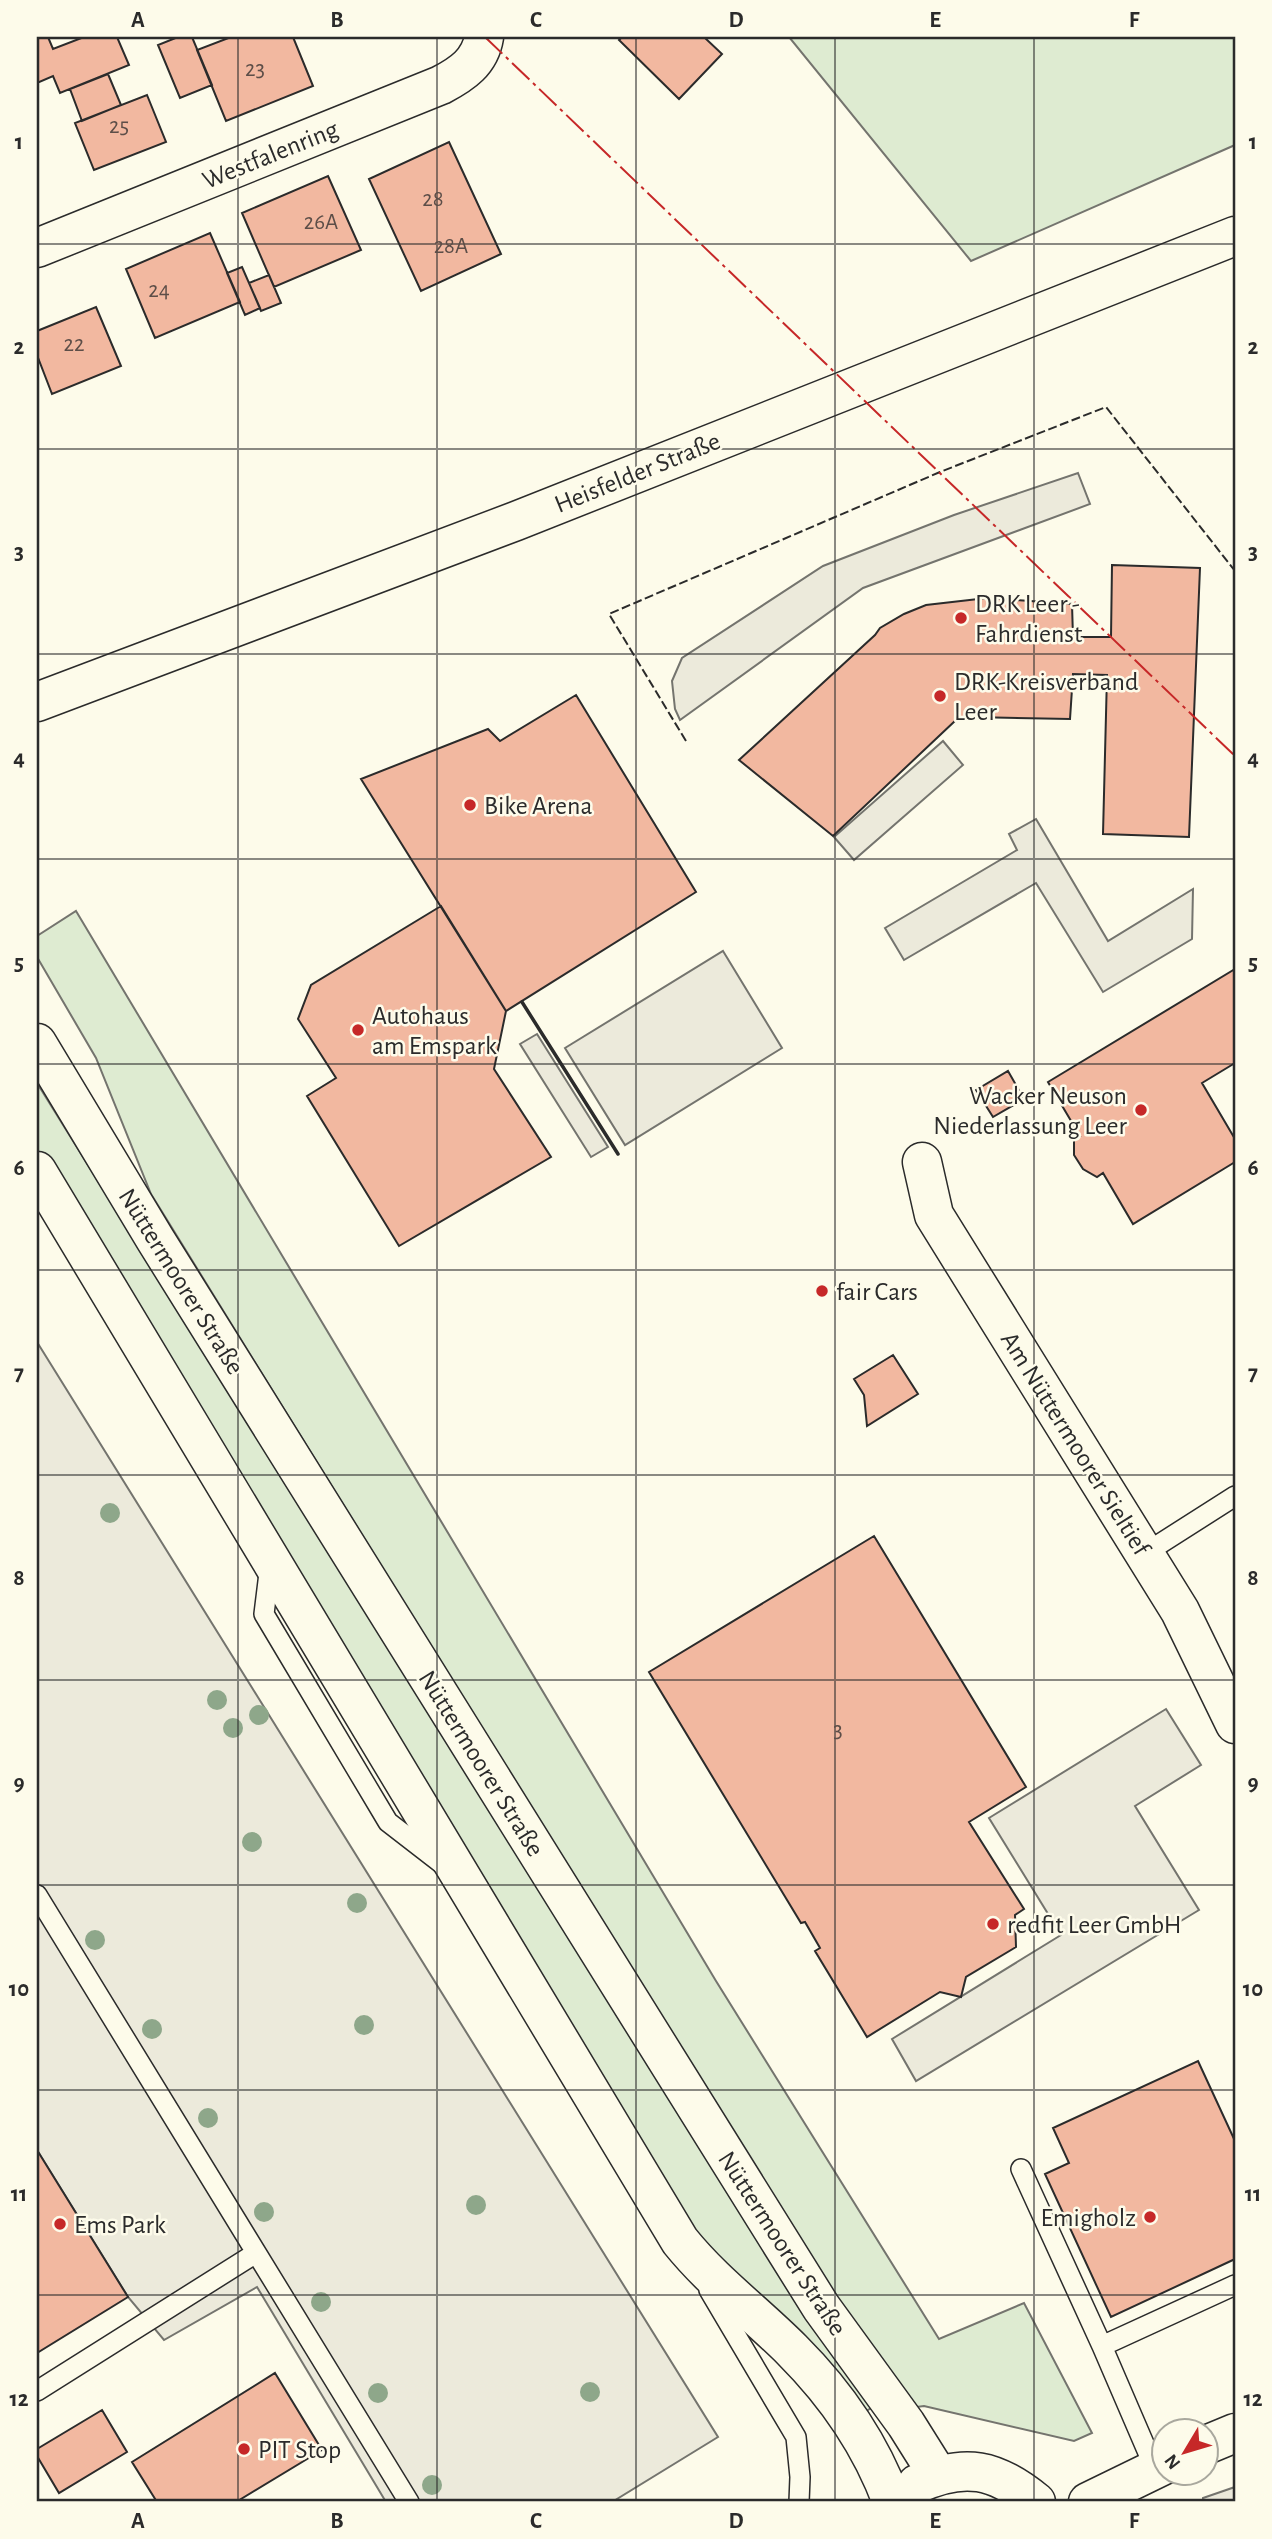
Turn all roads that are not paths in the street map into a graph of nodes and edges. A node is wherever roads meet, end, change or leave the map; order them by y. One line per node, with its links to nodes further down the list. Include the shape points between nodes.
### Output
1 (484, 37): 3 (street, Westfalenring, via 476,58 463,73 441,85)
2 (1235, 236): 4 (street, Heisfelder Straße, via 516,521)
3 (37, 248)
4 (37, 702)
5 (37, 1043): 20 (street, Nüttermoorer Straße, via 806,2284)
6 (922, 1162): 9 (street, Am Nüttermoorer Sieltief, via 934,1215)
7 (37, 1171): 13 (street, Nüttermoorer Straße)
8 (1235, 1496): 9 (lane)
9 (1144, 1554): 10 (street, Am Nüttermoorer Sieltief, via 1180,1611)
10 (1235, 1724)
11 (37, 1895): 14 (lane)
12 (1021, 2169): 16 (lane)
13 (680, 2241): 22 (lane, Nüttermoorer Straße, via 796,2437); 23 (street, Nüttermoorer Straße, via 813,2372 854,2427)
14 (256, 2253): 17 (lane); 21 (lane)
15 (1235, 2285): 16 (lane)
16 (1102, 2346): 18 (lane)
17 (37, 2391)
18 (1150, 2448)
19 (1150, 2471): 25 (street)
20 (938, 2475): 23 (street, via 912,2486); 24 (street, via 983,2472 1013,2484)
21 (409, 2502)
22 (799, 2502)
23 (893, 2502)
24 (1036, 2502)
25 (1088, 2502)

